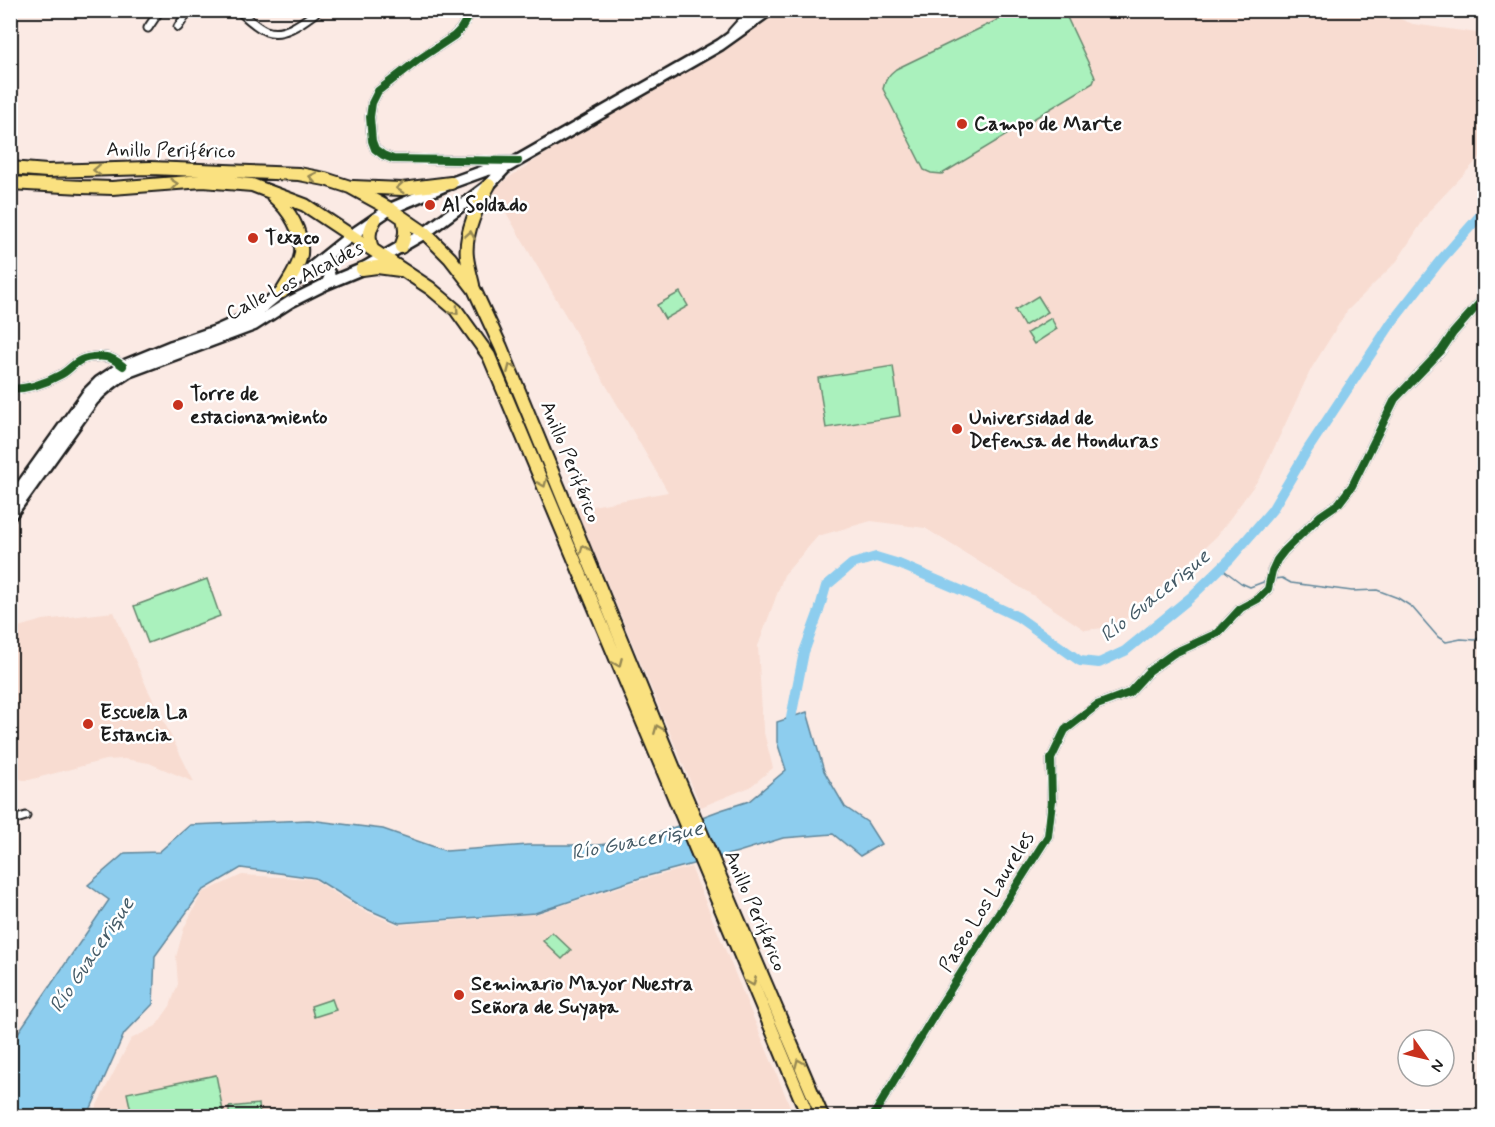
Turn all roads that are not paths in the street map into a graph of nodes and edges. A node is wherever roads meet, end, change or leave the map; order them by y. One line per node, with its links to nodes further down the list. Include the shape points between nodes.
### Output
1 (160, 10): 9 (street)
2 (189, 10): 8 (street)
3 (238, 10): 4 (street, via 264,30 275,33 288,30)
4 (319, 10)
5 (470, 10): 11 (street, via 454,36 378,91 370,117 372,141 375,149 393,159)
6 (752, 10): 10 (street)
7 (769, 10): 10 (main road)
8 (178, 27)
9 (148, 28)
10 (720, 45): 11 (main road)
11 (518, 161): 13 (main road)
12 (10, 168): 17 (highway, Anillo Periférico, one-way to 12, via 299,174)
13 (505, 168): 15 (main road); 16 (main road)
14 (10, 183): 18 (highway, Anillo Periférico, one-way to 18, via 112,188 203,182 252,185)
15 (451, 183): 17 (highway, one-way to 17, via 402,189); 19 (main road)
16 (489, 184): 22 (main road); 31 (highway, one-way to 16, via 466,255 478,204)
17 (350, 187): 19 (highway, Anillo Periférico)
18 (265, 190): 23 (highway, Anillo Periférico, via 305,206); 32 (highway, via 284,205 300,240 301,254)
19 (390, 209): 20 (highway, Anillo Periférico); 21 (main road)
20 (403, 218): 22 (highway, Anillo Periférico); 24 (highway, via 406,228)
21 (375, 220): 23 (main road, Calle Los Alcaldes); 25 (highway, via 370,229)
22 (425, 233): 24 (main road); 31 (highway, Anillo Periférico)
23 (352, 235): 25 (highway, Anillo Periférico); 27 (main road, Calle Los Alcaldes)
24 (401, 247): 26 (main road)
25 (372, 249): 26 (highway, Anillo Periférico)
26 (383, 257): 28 (main road, Calle Los Alcaldes); 29 (highway, Anillo Periférico)
27 (310, 269): 30 (main road, via 328,269 330,279); 32 (main road, Calle Los Alcaldes)
28 (362, 269): 29 (highway, via 385,267); 30 (main road, Calle Los Alcaldes)
29 (410, 274): 38 (highway, Anillo Periférico, one-way to 38, via 456,310 489,356)
30 (326, 284): 37 (main road, Calle Los Alcaldes, via 254,326 128,372 104,388)
31 (474, 289): 38 (highway, Anillo Periférico, one-way to 31, via 515,379)
32 (282, 292): 34 (main road, Calle Los Alcaldes, via 248,318)
33 (1485, 298): 44 (street, Paseo Los Laureles, via 1395,399 1352,486 1284,551 1272,571 1268,589 1241,608 1218,633 1174,652 1129,693 1097,705 1065,729 1051,759 1048,836)
34 (123, 366): 35 (street, via 106,357 86,358 44,383); 36 (main road, Calle Los Alcaldes, via 88,393)
35 (10, 389)
36 (10, 502)
37 (10, 516)
38 (675, 785): 41 (highway, Anillo Periférico)
39 (26, 816): 40 (street)
40 (10, 821)
41 (718, 887): 42 (highway, Anillo Periférico, one-way to 42); 43 (highway, Anillo Periférico, one-way to 41)
42 (808, 1116)
43 (822, 1116)
44 (873, 1116)

